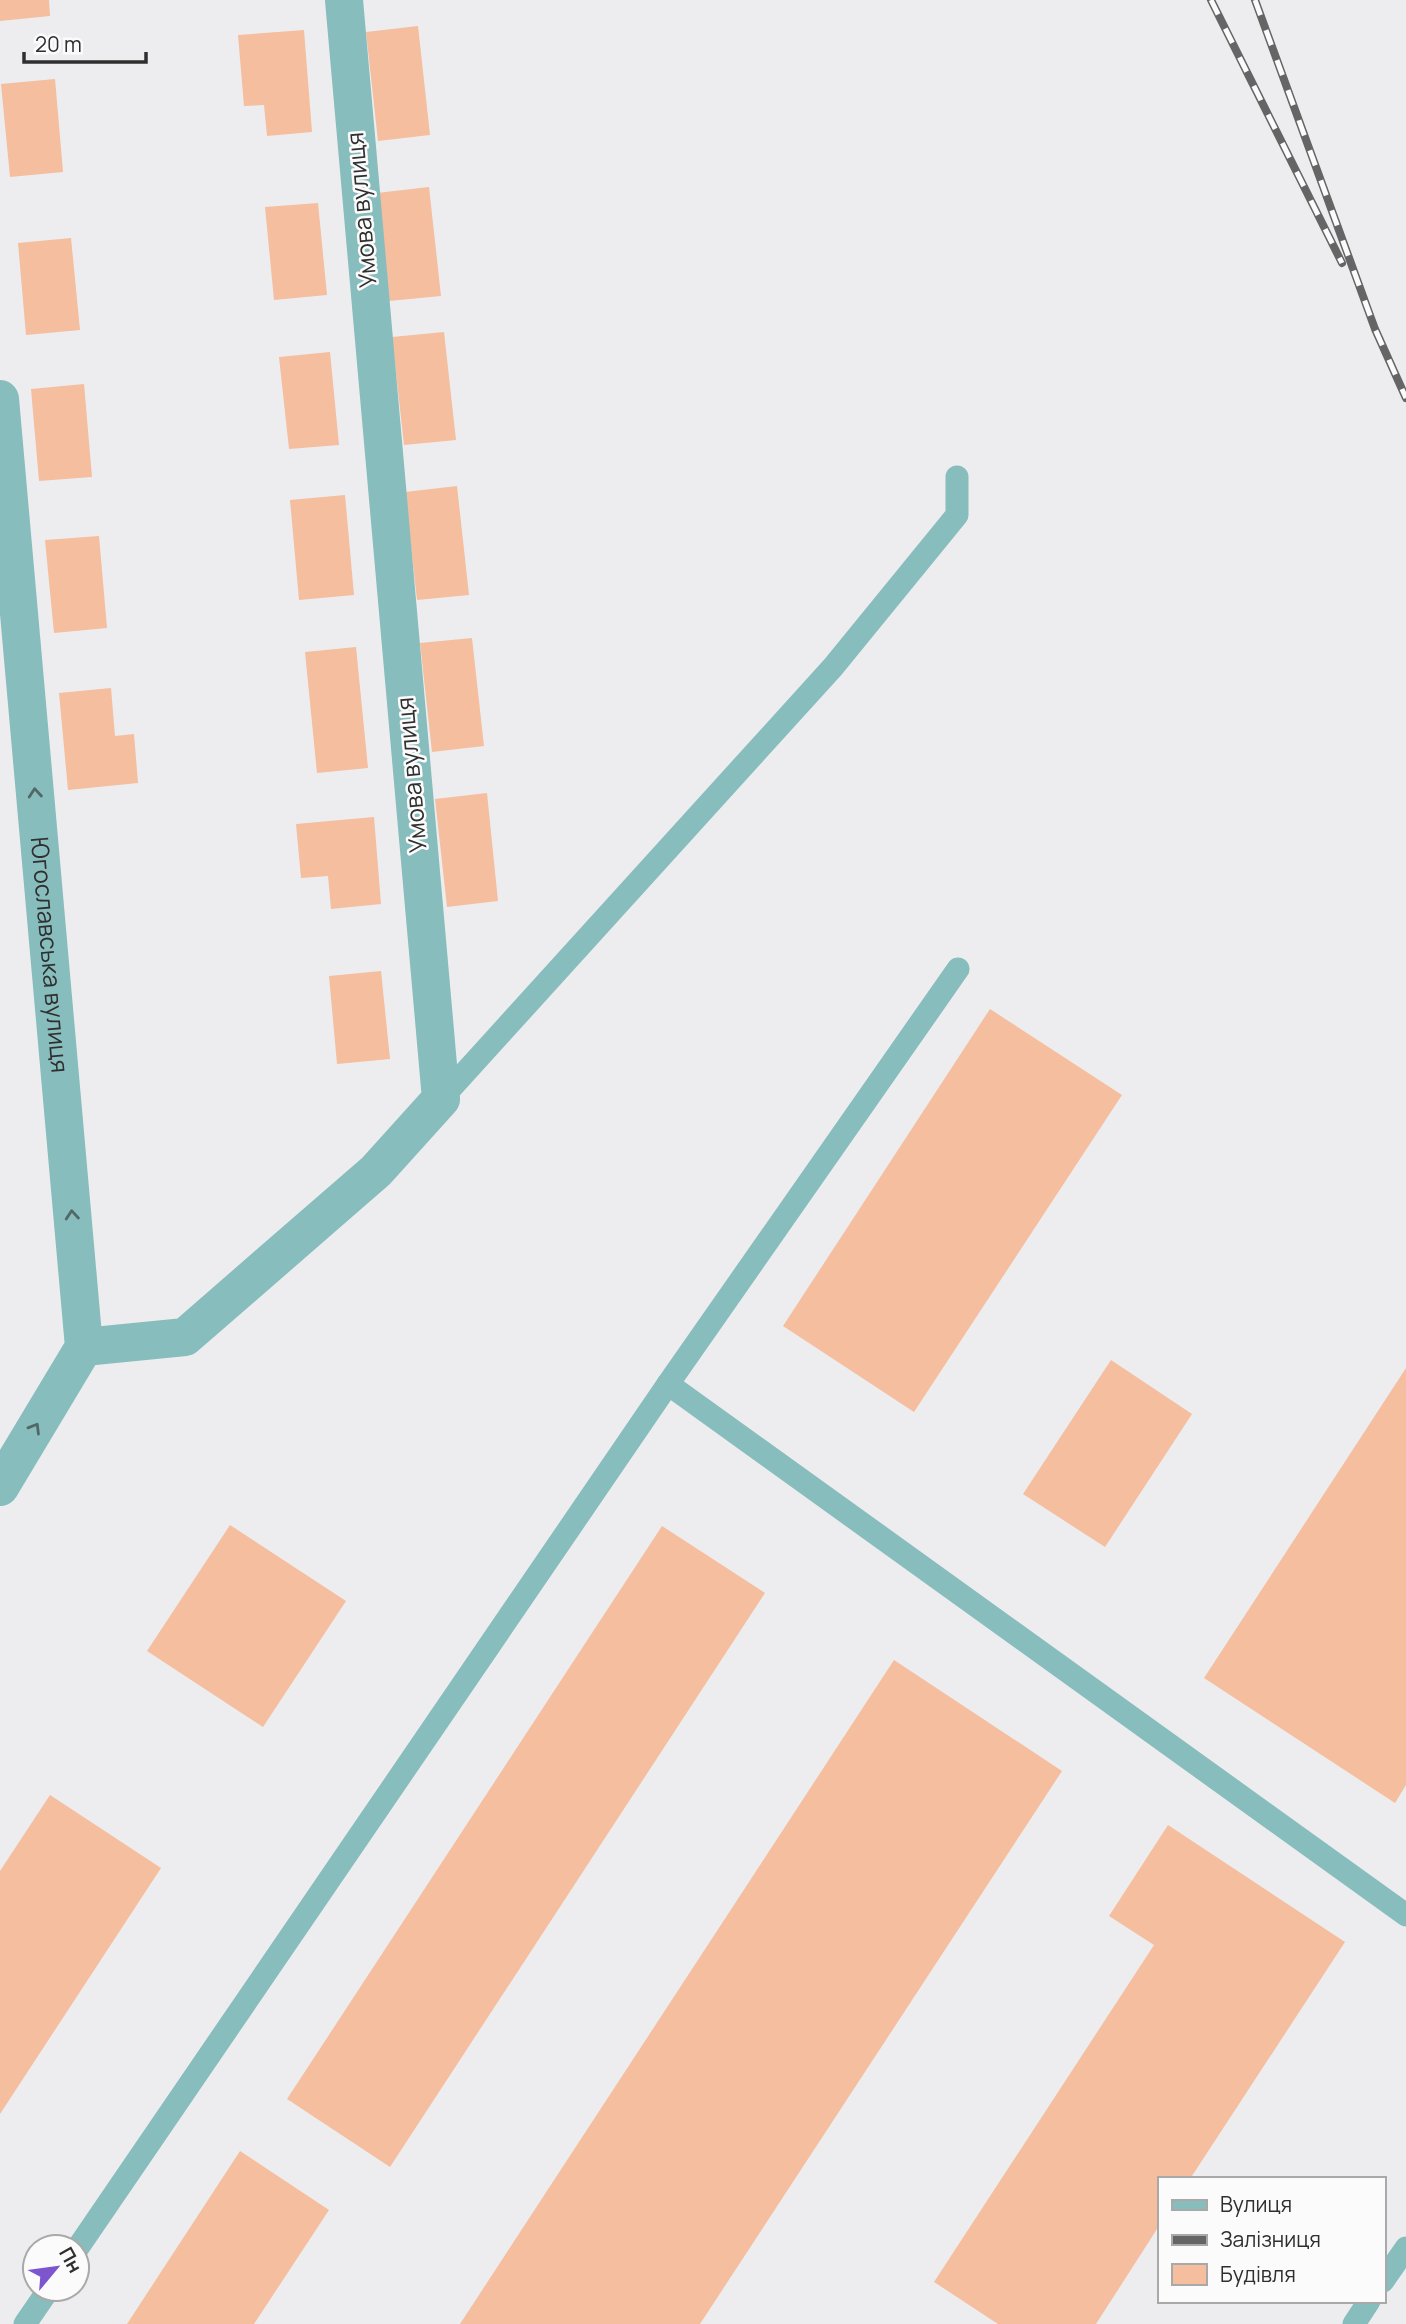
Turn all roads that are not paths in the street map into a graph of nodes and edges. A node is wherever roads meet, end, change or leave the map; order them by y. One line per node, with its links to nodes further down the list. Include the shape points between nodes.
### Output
1 (344, 0): 6 (street, Умова вулиця)
2 (0, 399): 4 (street, Югославська вулиця)
3 (957, 477): 6 (lane, via 957,514 832,667)
4 (8, 587): 7 (street, Югославська вулиця, one-way to 4)
5 (958, 969): 8 (lane)
6 (441, 1099): 7 (street, via 376,1171 185,1337)
7 (84, 1347): 9 (street, one-way to 7)
8 (668, 1384): 10 (lane); 11 (lane)
9 (0, 1487)
10 (1406, 1915)
11 (88, 2233)
12 (1406, 2248): 13 (lane)
13 (1385, 2278)
14 (39, 2303): 16 (lane)
15 (1368, 2303): 17 (lane)
16 (25, 2324)
17 (1354, 2324)

